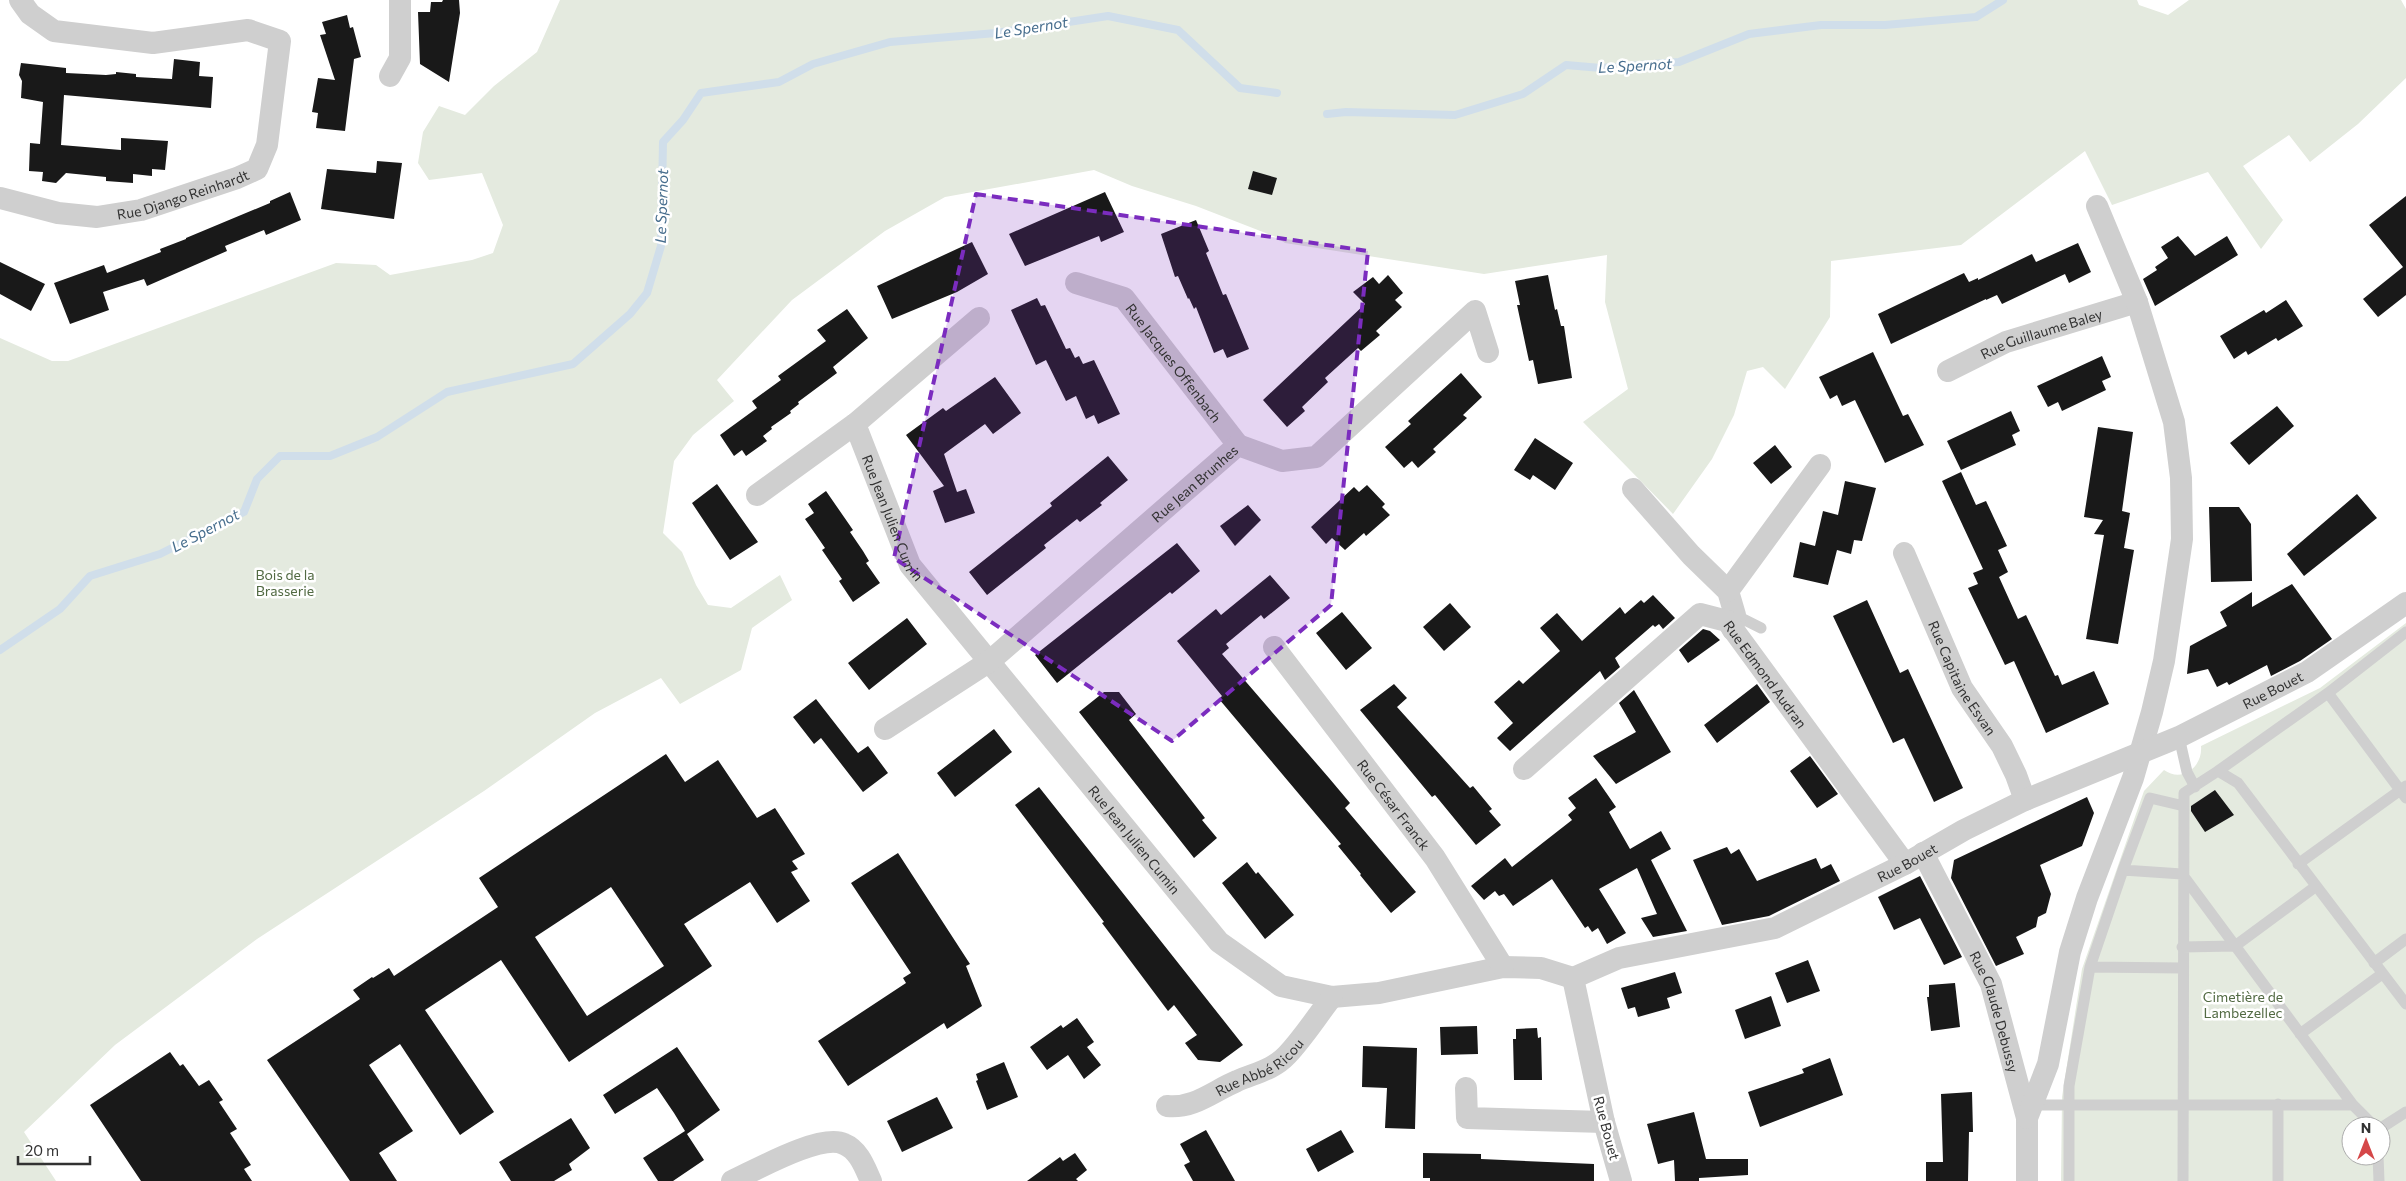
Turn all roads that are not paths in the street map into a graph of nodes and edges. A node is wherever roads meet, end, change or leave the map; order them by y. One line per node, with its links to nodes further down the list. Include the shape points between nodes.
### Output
1 (20, 0): 4 (street, Rue Django Reinhardt, via 30,14 54,31 153,43 248,30 280,41 267,145 257,169 141,210 96,217 58,213)
2 (400, 0): 3 (street, via 400,58)
3 (390, 76)
4 (0, 198)
5 (2097, 206): 7 (street)
6 (1076, 283): 12 (street, Rue Jacques Offenbach, via 1124,298)
7 (2138, 302): 10 (street, Rue Guillaume Baley, via 2006,342); 27 (street, via 2174,422 2181,478 2182,539 2164,661)
8 (979, 318): 11 (street)
9 (1488, 352): 12 (street, Rue Jean Brunhes, via 1475,311 1316,457 1282,461)
10 (1948, 371)
11 (855, 424): 15 (street); 23 (street, Rue Jean Julien Cumin, via 910,565)
12 (1238, 445): 23 (street, Rue Jean Brunhes)
13 (1820, 464): 17 (street)
14 (1633, 489): 17 (street, via 1691,555)
15 (757, 495)
16 (1904, 553): 32 (street, Rue Capitaine Esvan, via 1962,688 2002,746)
17 (1728, 591): 19 (street)
18 (2406, 604): 26 (street, Rue Bouet, via 2307,672)
19 (1734, 623): 20 (lane); 28 (street, Rue Edmond Audran, via 1700,614); 34 (street, Rue Edmond Audran)
20 (1762, 628)
21 (2406, 632): 24 (lane)
22 (1274, 647): 43 (street, Rue César Franck, via 1435,858)
23 (990, 661): 25 (street, Rue Jean Brunhes); 48 (street, Rue Jean Julien Cumin, via 1219,942 1281,986)
24 (2328, 693): 29 (lane); 31 (lane)
25 (885, 730)
26 (2179, 737): 27 (street, Rue Bouet); 30 (lane, via 2187,772)
27 (2140, 753): 32 (street, Rue Bouet); 57 (street, via 2070,952 2048,1064)
28 (1524, 769)
29 (2218, 771): 30 (lane); 35 (lane, via 2238,783)
30 (2195, 787): 33 (lane, via 2184,794)
31 (2404, 791): 35 (lane)
32 (2025, 800): 34 (street, Rue Bouet)
33 (2184, 806): 36 (lane, via 2150,798); 37 (lane)
34 (1914, 858): 47 (street, Rue Bouet, via 1776,928 1619,958); 57 (street, Rue Claude Debussy, via 1991,984)
35 (2298, 864): 38 (lane)
36 (2123, 870): 37 (lane); 44 (lane)
37 (2182, 874): 40 (lane); 41 (lane)
38 (2315, 887): 40 (lane); 42 (lane)
39 (2406, 939): 42 (lane)
40 (2235, 946): 41 (lane); 50 (lane)
41 (2182, 947): 45 (lane)
42 (2374, 963): 46 (lane)
43 (1503, 967): 47 (street, Rue Jean Julien Cumin, via 1541,968); 48 (street, Rue Jean Julien Cumin, via 1379,993)
44 (2090, 967): 45 (lane); 55 (lane, via 2069,1086)
45 (2182, 968): 56 (lane)
46 (2382, 974): 49 (lane); 50 (lane)
47 (1573, 978): 60 (street, Rue Bouet)
48 (1332, 997): 54 (street, Rue Abbé Ricou, via 1287,1055 1268,1069 1196,1102 1179,1107)
49 (2406, 1004)
50 (2300, 1034): 53 (lane)
51 (1466, 1088): 60 (street, via 1467,1118)
52 (2278, 1104): 53 (lane); 56 (lane); 69 (lane)
53 (2353, 1105): 59 (lane)
54 (1167, 1106)
55 (2069, 1106): 56 (lane); 57 (lane); 67 (lane)
56 (2182, 1106): 68 (lane)
57 (2029, 1112): 66 (street, Rue Claude Debussy)
58 (2406, 1112): 61 (lane)
59 (2364, 1116)
60 (1604, 1122): 65 (street, Rue Bouet)
61 (2391, 1122)
62 (2378, 1166): 70 (lane)
63 (732, 1181): 64 (street, via 793,1152 832,1141 845,1144 860,1157)
64 (871, 1181)
65 (1621, 1181)
66 (2027, 1181)
67 (2069, 1181)
68 (2183, 1181)
69 (2278, 1181)
70 (2379, 1181)

